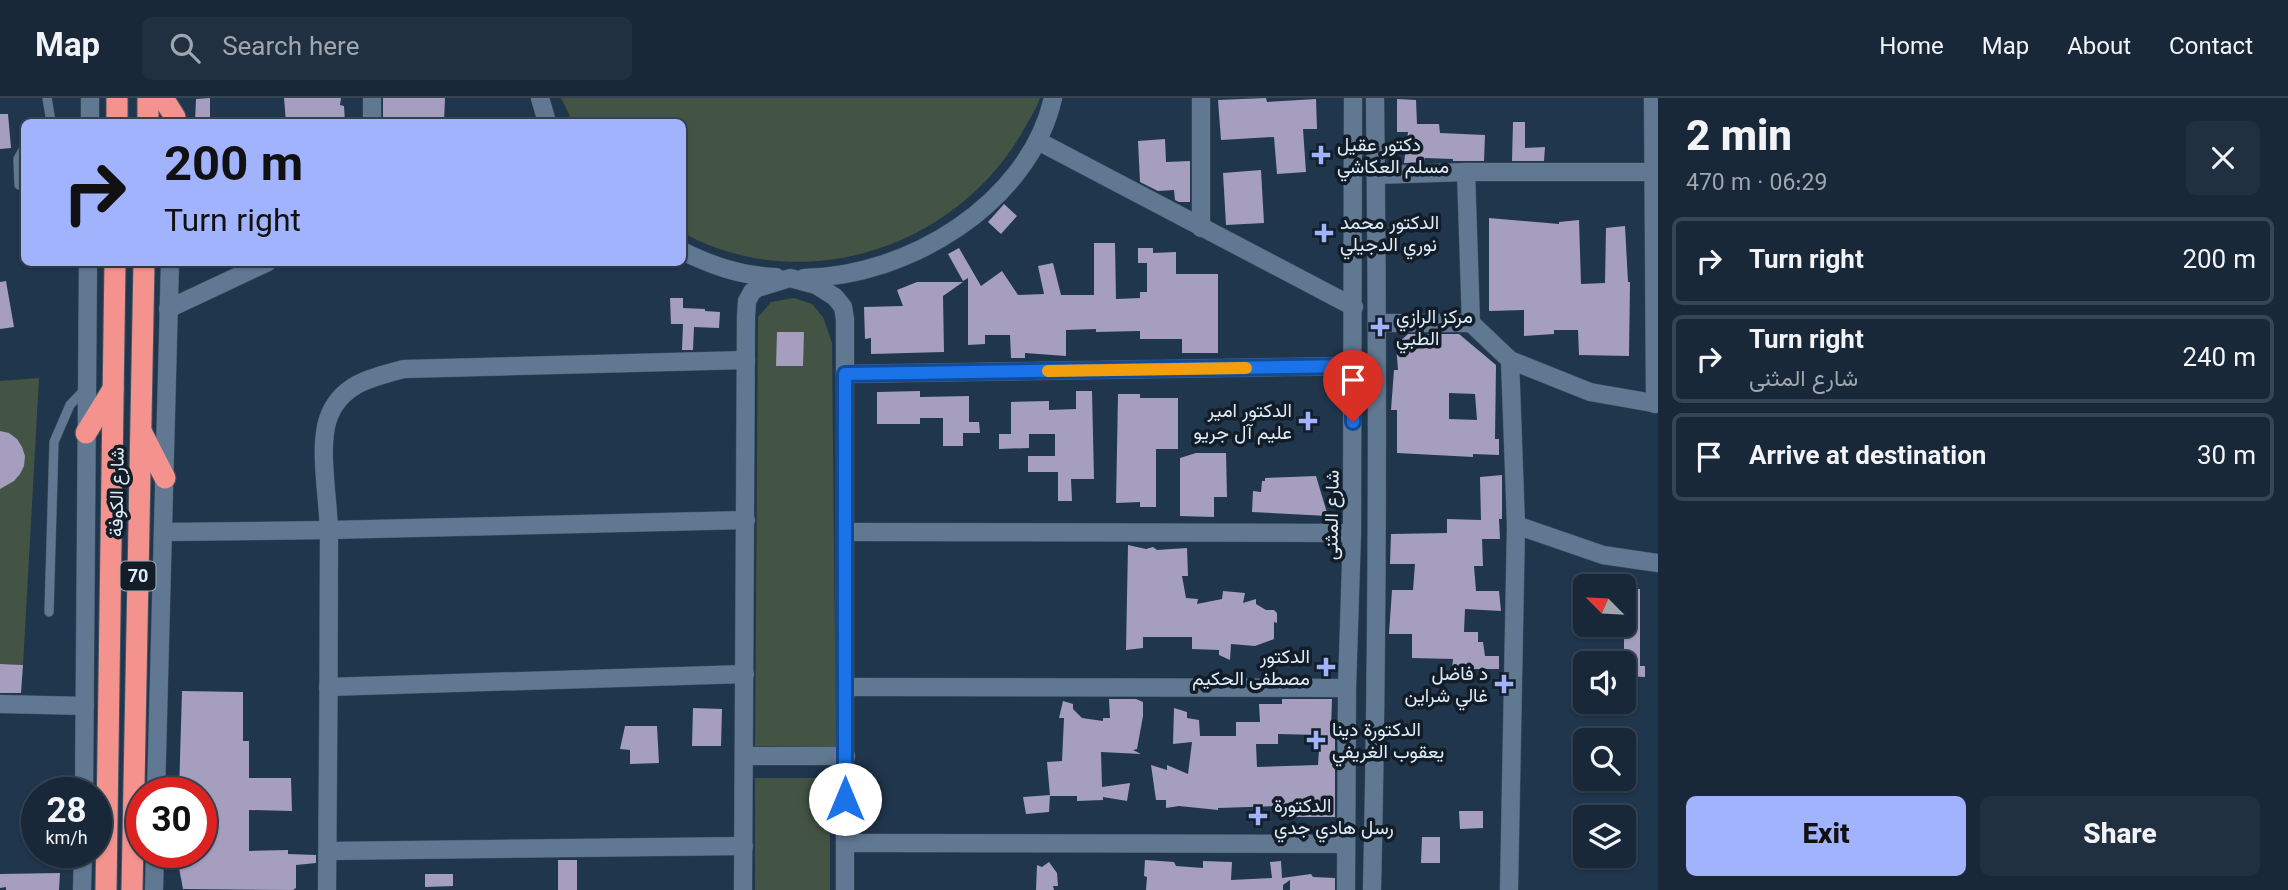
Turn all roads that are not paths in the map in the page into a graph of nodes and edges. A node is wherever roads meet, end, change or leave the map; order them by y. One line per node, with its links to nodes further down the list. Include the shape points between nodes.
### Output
1 (47, 98): 14 (lane)
2 (90, 98): 15 (street)
3 (117, 98): 16 (highway)
4 (148, 98): 17 (highway)
5 (163, 98): 13 (highway)
6 (372, 98): 18 (street)
7 (540, 98): 19 (street)
8 (1053, 98): 20 (street)
9 (1201, 98): 28 (street)
10 (1353, 98): 27 (street, شارع المثنى)
11 (1375, 98): 24 (street)
12 (1653, 98): 23 (street)
13 (175, 112)
14 (50, 119)
15 (90, 119)
16 (117, 119)
17 (148, 119)
18 (372, 119)
19 (546, 119)
20 (1038, 141): 28 (street); 37 (street, via 1009,182 975,214 915,253 870,270)
21 (21, 154): 25 (lane)
22 (1466, 172): 23 (street); 24 (street); 41 (street)
23 (1654, 172): 48 (street)
24 (1376, 175): 26 (street)
25 (19, 185)
26 (1376, 223): 27 (street, via 1366,233); 30 (street)
27 (1354, 226): 31 (street, شارع المثنى)
28 (1201, 228): 38 (street)
29 (686, 253): 37 (street, via 734,272)
30 (1376, 255): 31 (street, via 1365,247); 40 (street)
31 (1354, 257): 38 (street, شارع المثنى)
32 (88, 266): 46 (street)
33 (116, 266): 47 (highway, شارع الكوفة / 70)
34 (144, 266): 49 (highway, شارع الكوفة / 70)
35 (170, 266): 39 (street)
36 (259, 266): 39 (street)
37 (790, 278): 42 (street, via 752,292 747,302); 45 (street, via 826,290 843,307)
38 (1354, 307): 44 (street, شارع المثنى)
39 (168, 309): 51 (street)
40 (1377, 323): 41 (street); 67 (street)
41 (1471, 323): 43 (street)
42 (746, 360): 52 (street); 54 (street, via 404,369 375,376 350,387 328,418 324,437)
43 (1510, 360): 48 (street, via 1590,392); 53 (street)
44 (1353, 366): 45 (street); 57 (street, شارع المثنى)
45 (845, 374): 56 (street)
46 (87, 387): 50 (street); 59 (lane, via 70,405 54,442)
47 (114, 387): 50 (highway); 81 (highway, شارع الكوفة / 70)
48 (1657, 404)
49 (140, 431): 51 (highway); 82 (highway, شارع الكوفة / 70)
50 (86, 433): 65 (street)
51 (165, 478): 55 (street)
52 (746, 520): 54 (street); 60 (street)
53 (1516, 525): 58 (street, via 1603,555); 89 (street)
54 (329, 530): 55 (street); 61 (street)
55 (163, 532): 71 (street)
56 (846, 533): 57 (street); 62 (street)
57 (1352, 533): 63 (street, شارع المثنى)
58 (1658, 563)
59 (49, 612)
60 (745, 674): 61 (street); 68 (street)
61 (328, 687): 77 (street)
62 (846, 687): 63 (street); 69 (street)
63 (1346, 688): 66 (street, شارع المثنى)
64 (0, 704): 65 (street)
65 (85, 706): 70 (street)
66 (1347, 750): 67 (street, via 1361,762); 73 (street, شارع المثنى)
67 (1375, 750): 72 (street)
68 (744, 756): 69 (street); 76 (street)
69 (846, 756): 74 (street)
70 (84, 777)
71 (156, 777)
72 (1374, 786): 73 (street, via 1360,779); 88 (street)
73 (1347, 790): 75 (street, شارع المثنى)
74 (845, 843): 75 (street); 86 (street)
75 (1345, 844): 87 (street, شارع المثنى)
76 (744, 846): 77 (street); 85 (street)
77 (328, 851): 84 (street)
78 (83, 868): 80 (street)
79 (155, 868): 83 (street)
80 (82, 890)
81 (106, 890)
82 (132, 890)
83 (154, 890)
84 (327, 890)
85 (743, 890)
86 (845, 890)
87 (1346, 890)
88 (1372, 890)
89 (1509, 890)

